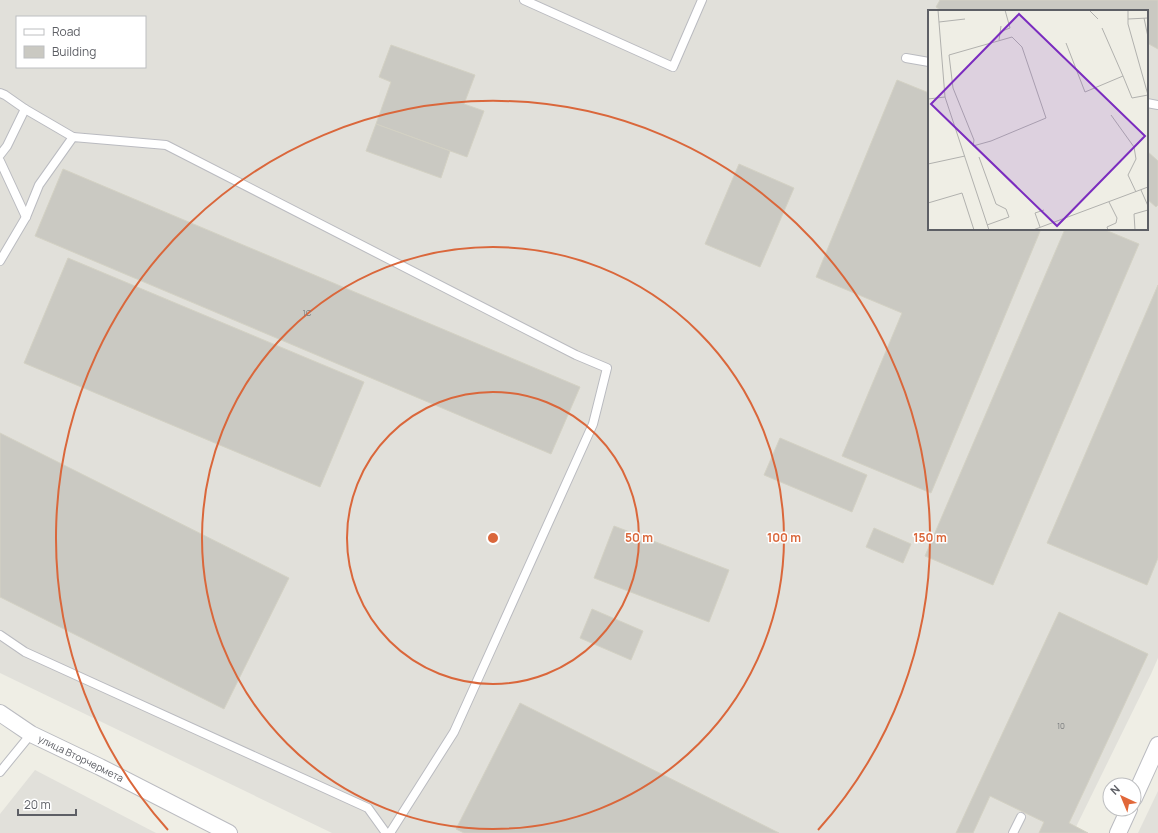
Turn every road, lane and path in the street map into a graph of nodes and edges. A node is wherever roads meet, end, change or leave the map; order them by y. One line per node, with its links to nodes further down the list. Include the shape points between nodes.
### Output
1 (524, 0): 2 (lane, via 674,67)
2 (702, 0)
3 (906, 58): 4 (lane)
4 (928, 62)
5 (0, 93): 8 (lane)
6 (1148, 102): 7 (lane)
7 (1158, 105)
8 (25, 109): 9 (lane); 10 (lane)
9 (73, 137): 12 (lane, via 39,186); 24 (lane, via 166,145 576,355 607,368 593,424 454,732)
10 (0, 155)
11 (0, 161): 12 (lane)
12 (26, 217): 13 (lane)
13 (0, 261)
14 (0, 635): 23 (lane, via 25,652 368,808)
15 (0, 713): 16 (street, улица Вторчермета)
16 (31, 734): 18 (lane); 22 (street, улица Вторчермета)
17 (1158, 745): 19 (street)
18 (0, 772)
19 (1142, 780)
20 (1020, 817): 25 (lane)
21 (1125, 817): 26 (street)
22 (229, 833)
23 (386, 833)
24 (390, 833)
25 (1013, 833)
26 (1118, 833)

